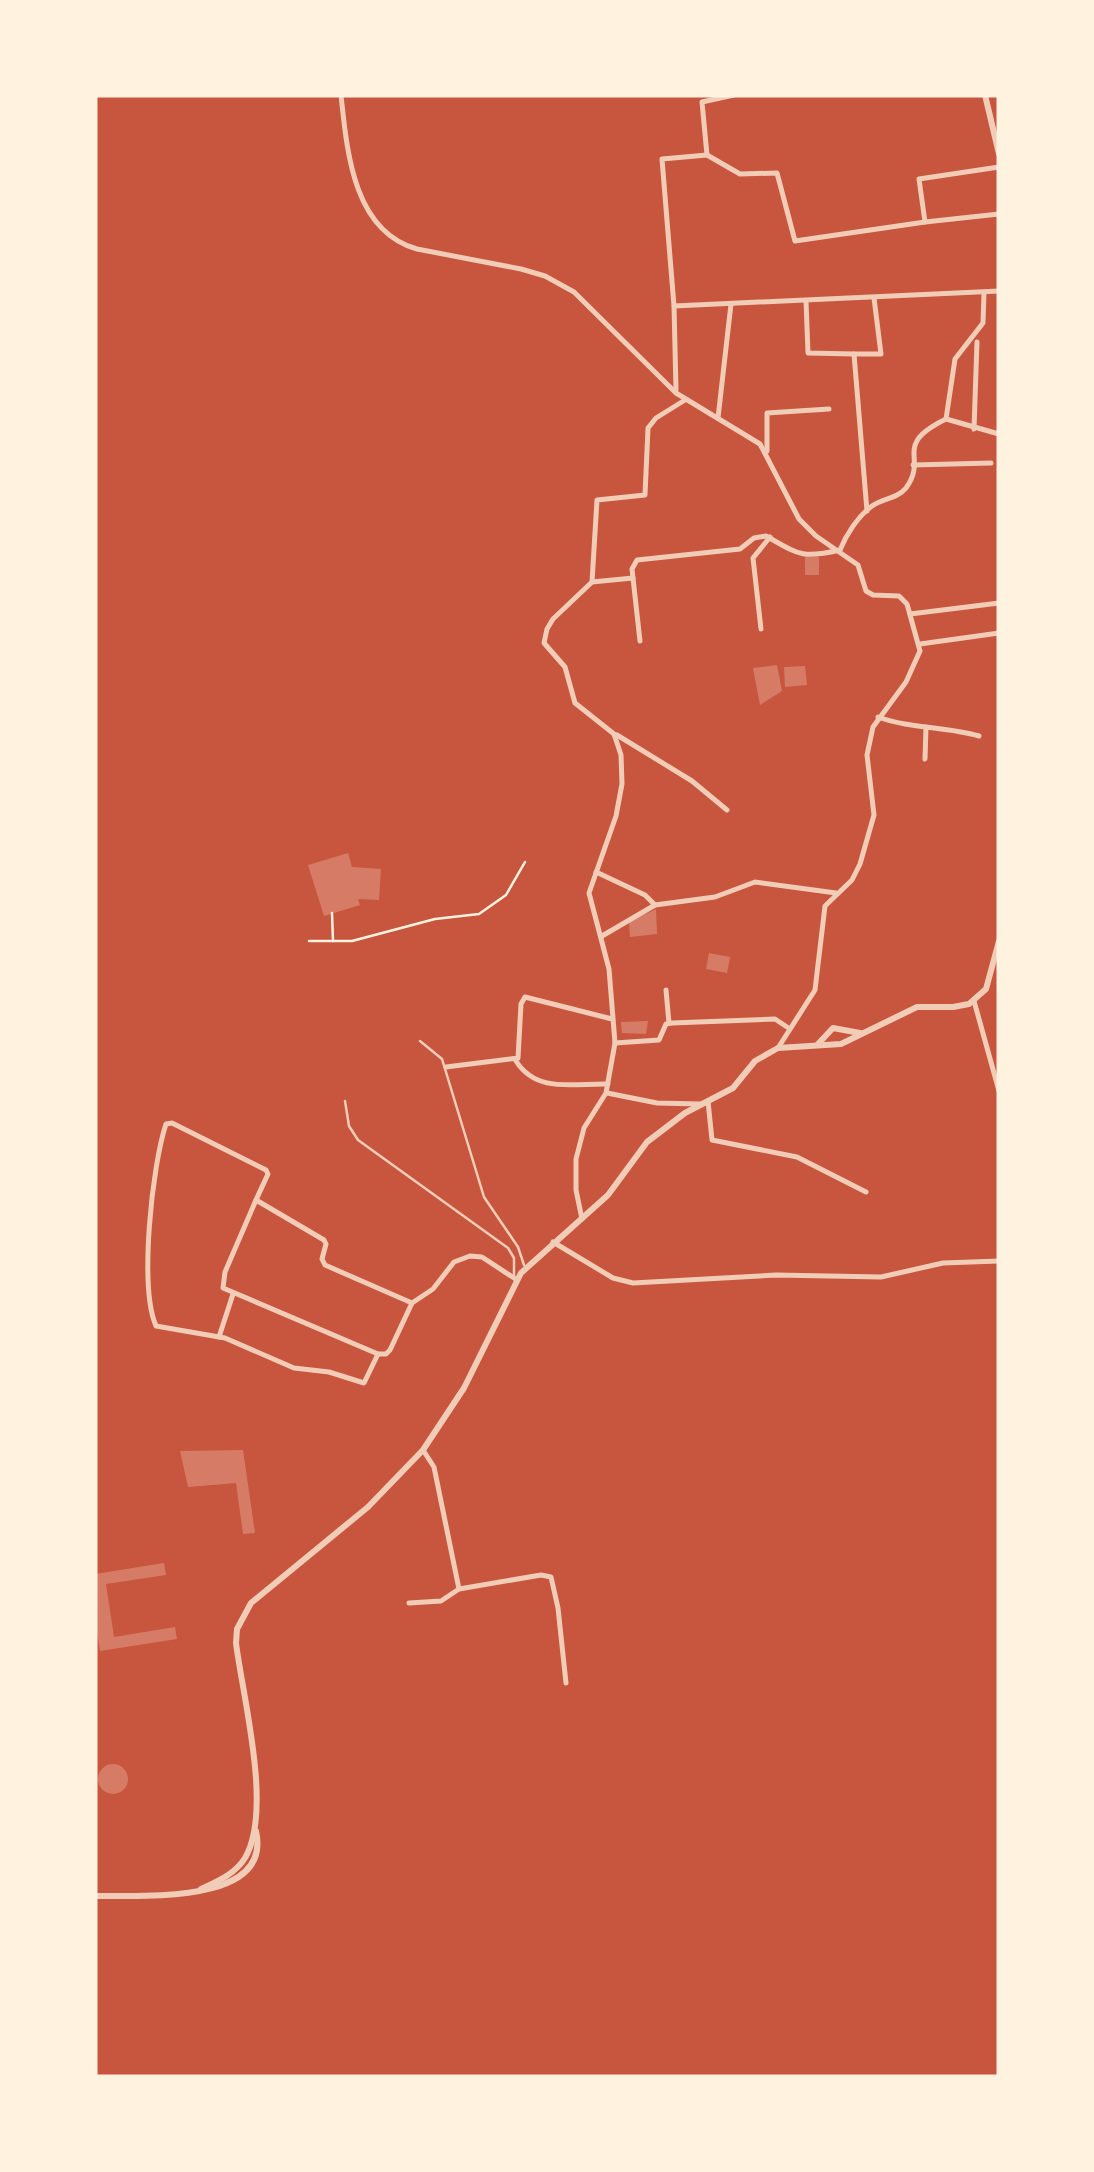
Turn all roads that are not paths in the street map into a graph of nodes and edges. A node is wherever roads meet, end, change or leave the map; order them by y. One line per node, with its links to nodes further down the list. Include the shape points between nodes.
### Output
1 (341, 95): 18 (street, via 350,167 386,235 398,244 562,284)
2 (734, 95): 5 (street, via 702,102)
3 (985, 95): 4 (street)
4 (997, 134): 6 (street)
5 (707, 154): 9 (street, via 740,174 777,173 795,241); 15 (street, via 662,159)
6 (999, 154)
7 (999, 167): 9 (street, via 920,180)
8 (999, 214): 9 (street)
9 (925, 222)
10 (999, 291): 11 (street)
11 (984, 293): 12 (street); 22 (street, via 986,318 955,359)
12 (874, 298): 13 (street); 17 (street, via 881,354)
13 (806, 300): 14 (street); 17 (street, via 808,353)
14 (731, 304): 15 (street); 21 (street)
15 (674, 306): 18 (street)
16 (977, 342): 23 (street)
17 (854, 354): 28 (street)
18 (676, 393): 19 (street)
19 (685, 400): 21 (street); 32 (street, via 648,428 645,495 596,500)
20 (829, 409): 25 (street, via 767,413)
21 (718, 418): 25 (street, via 752,436)
22 (946, 419): 23 (street); 27 (street, via 919,436)
23 (974, 429): 24 (street)
24 (999, 434)
25 (767, 454): 30 (street, via 800,520)
26 (992, 463): 27 (street)
27 (912, 465): 28 (street, via 902,493)
28 (867, 511): 30 (street)
29 (770, 537): 30 (street, via 798,555); 31 (street, via 740,548 637,560); 35 (street, via 753,558)
30 (840, 550): 34 (street, via 860,568 866,592 904,598)
31 (633, 578): 32 (street); 37 (street)
32 (592, 582): 41 (street, via 553,619 544,643 564,667 575,703)
33 (999, 603): 34 (street)
34 (910, 614): 38 (street)
35 (761, 629)
36 (999, 633): 38 (street)
37 (640, 640)
38 (920, 644): 39 (street, via 906,682)
39 (878, 717): 40 (street); 46 (street, via 867,755 874,816 858,870)
40 (926, 727): 42 (street); 43 (street)
41 (614, 734): 44 (street); 45 (street, via 622,784)
42 (979, 736)
43 (925, 759)
44 (727, 810)
45 (596, 872): 47 (street); 48 (street, via 589,893)
46 (836, 893): 47 (street, via 755,882 715,897); 54 (street, via 823,914 814,990)
47 (655, 905): 48 (street)
48 (602, 936): 52 (street)
49 (999, 942): 51 (street, via 986,989)
50 (666, 990): 53 (street)
51 (974, 1001): 55 (street, via 917,1007); 63 (street)
52 (613, 1020): 57 (street); 60 (street, via 523,998)
53 (669, 1023): 54 (street, via 775,1020); 57 (street, via 659,1040)
54 (788, 1028): 59 (street)
55 (860, 1033): 58 (street, via 841,1044); 58 (street, via 833,1028)
56 (420, 1041): 61 (lane)
57 (614, 1043): 62 (street)
58 (818, 1044): 59 (street)
59 (778, 1048): 66 (street, via 755,1061 734,1088)
60 (516, 1060): 61 (street); 62 (street, via 542,1083)
61 (446, 1068): 72 (lane, via 484,1198)
62 (608, 1084): 64 (street)
63 (999, 1091)
64 (606, 1093): 66 (street); 69 (street, via 584,1128 576,1159)
65 (345, 1101): 73 (lane, via 358,1140 508,1248)
66 (706, 1102): 67 (street, via 712,1140 797,1157); 69 (street, via 641,1148 618,1184)
67 (866, 1192)
68 (256, 1200): 74 (street, via 222,1280); 75 (street, via 324,1240 325,1265); 76 (street, via 266,1170 166,1124 152,1198 152,1317 156,1326)
69 (582, 1220): 70 (street)
70 (553, 1242): 71 (street, via 633,1283 881,1276); 72 (street)
71 (999, 1261)
72 (525, 1268): 73 (street)
73 (515, 1279): 75 (street, via 488,1259 470,1256 450,1265); 78 (street, via 464,1388)
74 (234, 1294): 76 (street); 77 (street)
75 (412, 1304): 77 (street, via 390,1350)
76 (219, 1337): 77 (street, via 294,1368 364,1383)
77 (378, 1354)
78 (422, 1450): 79 (street, via 434,1466); 82 (street, via 368,1507 242,1614 236,1644 258,1798 258,1847 250,1867 228,1885)
79 (459, 1590): 80 (street, via 446,1600); 81 (street, via 551,1577)
80 (409, 1603)
81 (566, 1682)
82 (95, 1896)

